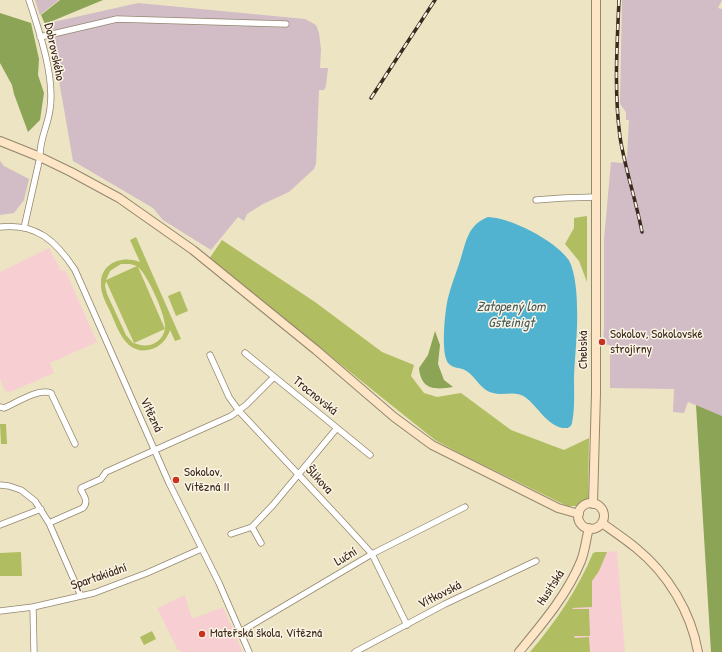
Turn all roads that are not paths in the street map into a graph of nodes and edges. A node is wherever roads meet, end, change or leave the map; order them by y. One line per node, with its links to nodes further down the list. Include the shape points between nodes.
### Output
1 (30, 0): 4 (street, Dobrovského)
2 (596, 0): 7 (main road, Chebská)
3 (286, 24): 4 (street, via 117,19)
4 (40, 37): 6 (street, Dobrovského, via 51,93)
5 (0, 141): 6 (main road)
6 (40, 157): 10 (street, Dobrovského); 25 (main road, via 119,198 193,250 394,417 432,445 558,508)
7 (596, 197): 8 (street); 22 (main road, Chebská)
8 (536, 200)
9 (0, 227): 10 (street, Vítězná)
10 (24, 228): 18 (street, Vítězná, via 52,241 75,270)
11 (246, 353): 13 (street, Trocnovská)
12 (210, 355): 15 (street, Šlikova, via 229,397)
13 (274, 377): 15 (street); 16 (street, Trocnovská)
14 (0, 407): 17 (street, via 4,408 39,392 51,393)
15 (239, 411): 18 (street); 20 (street, Šlikova)
16 (337, 428): 19 (street, Trocnovská); 20 (street)
17 (74, 444)
18 (155, 450): 27 (street, via 106,472 101,479 81,488 86,499 83,508); 33 (street, Vítězná)
19 (370, 455)
20 (299, 474): 29 (street); 34 (street, Šlikova)
21 (0, 485): 24 (street, via 28,494)
22 (593, 504): 25 (main road, via 584,506); 26 (main road, via 600,507 603,512)
23 (465, 507): 34 (street, Luční)
24 (41, 508): 27 (street); 28 (street)
25 (578, 514): 30 (main road, via 581,523)
26 (602, 522): 30 (main road, via 598,527); 45 (main road, via 636,548 664,577 685,612)
27 (49, 523): 36 (street)
28 (0, 526)
29 (252, 526): 31 (street); 32 (street)
30 (589, 528): 44 (main road, Husitská, via 581,560 568,586)
31 (231, 534)
32 (261, 543)
33 (202, 549): 36 (street, Spartakiádní, via 147,573); 40 (street, Vítězná)
34 (372, 554): 39 (street, Šlikova); 40 (street, Luční)
35 (536, 561): 39 (street, Vítkovská)
36 (81, 596): 37 (street, Spartakiádní)
37 (33, 607): 38 (street, Spartakiádní); 41 (street)
38 (0, 611)
39 (407, 625): 43 (street, Vítkovská)
40 (240, 632): 42 (street, Vítězná)
41 (34, 652)
42 (249, 652)
43 (356, 652)
44 (519, 652)
45 (698, 652)

